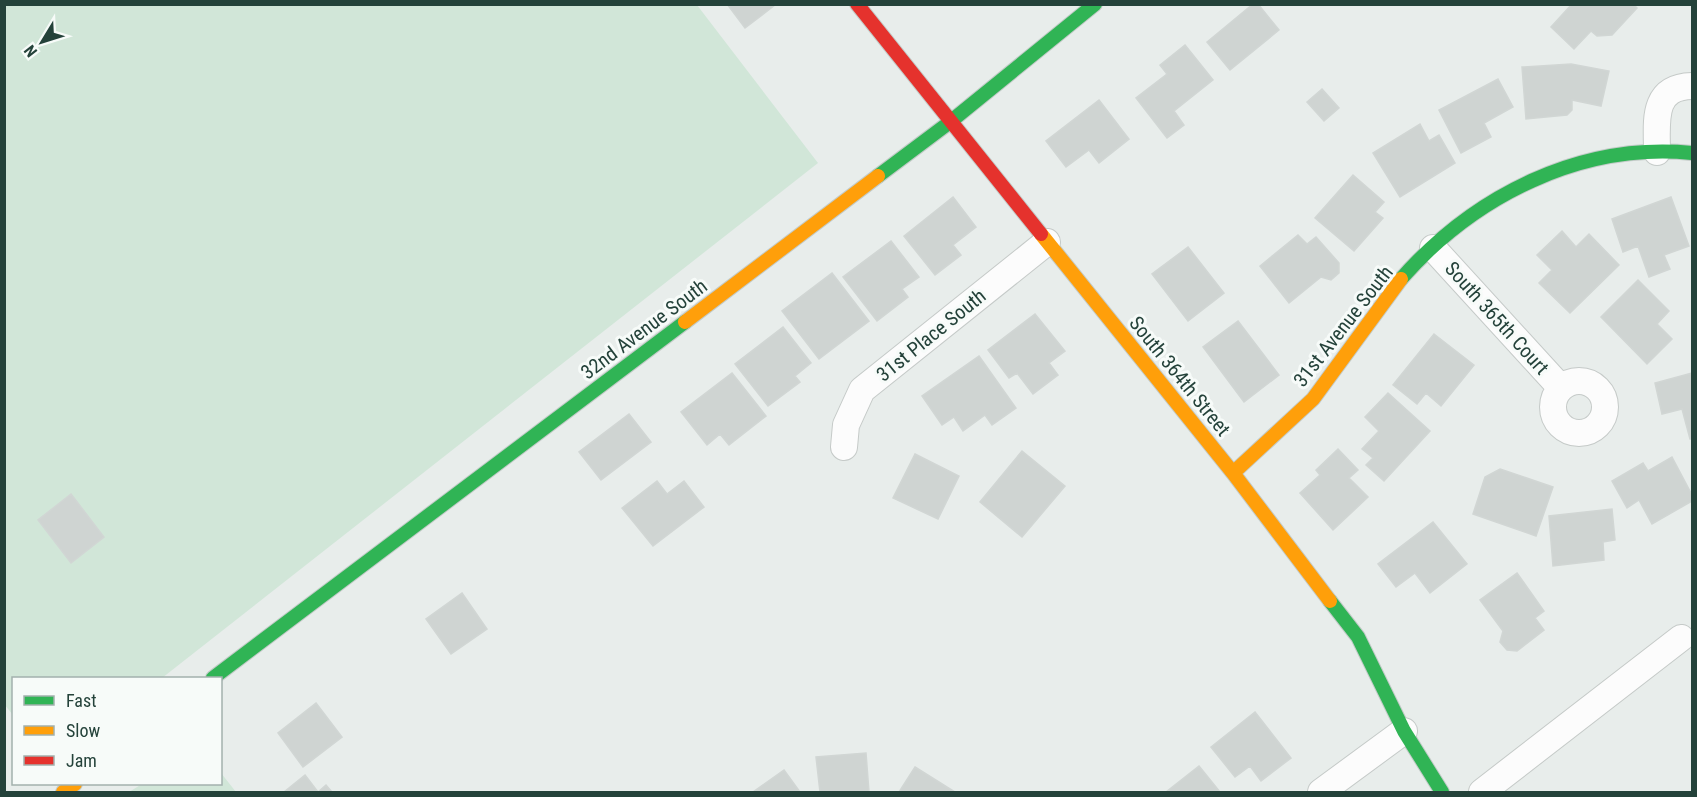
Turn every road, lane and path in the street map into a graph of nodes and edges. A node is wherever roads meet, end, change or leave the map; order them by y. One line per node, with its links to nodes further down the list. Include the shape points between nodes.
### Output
1 (857, 4): 4 (street, South 364th Street)
2 (1095, 4): 4 (street, 32nd Avenue South)
3 (1692, 86): 5 (street, via 1680,87 1661,102 1657,113)
4 (950, 122): 7 (street, South 364th Street); 13 (street, 32nd Avenue South)
5 (1658, 152): 6 (street, 31st Avenue South); 8 (street, 31st Avenue South, via 1588,159 1536,179 1486,207)
6 (1692, 153)
7 (1047, 242): 10 (street, 31st Place South, via 862,390 846,425); 11 (street, South 364th Street)
8 (1433, 248): 9 (street, South 365th Court); 11 (street, 31st Avenue South, via 1394,287 1312,399)
9 (1561, 388)
10 (844, 447)
11 (1233, 473): 14 (street, South 364th Street, via 1358,637)
12 (1681, 638): 17 (street)
13 (214, 677)
14 (1404, 731): 15 (street); 16 (street, South 364th Street)
15 (1321, 792)
16 (1442, 792)
17 (1482, 792)

